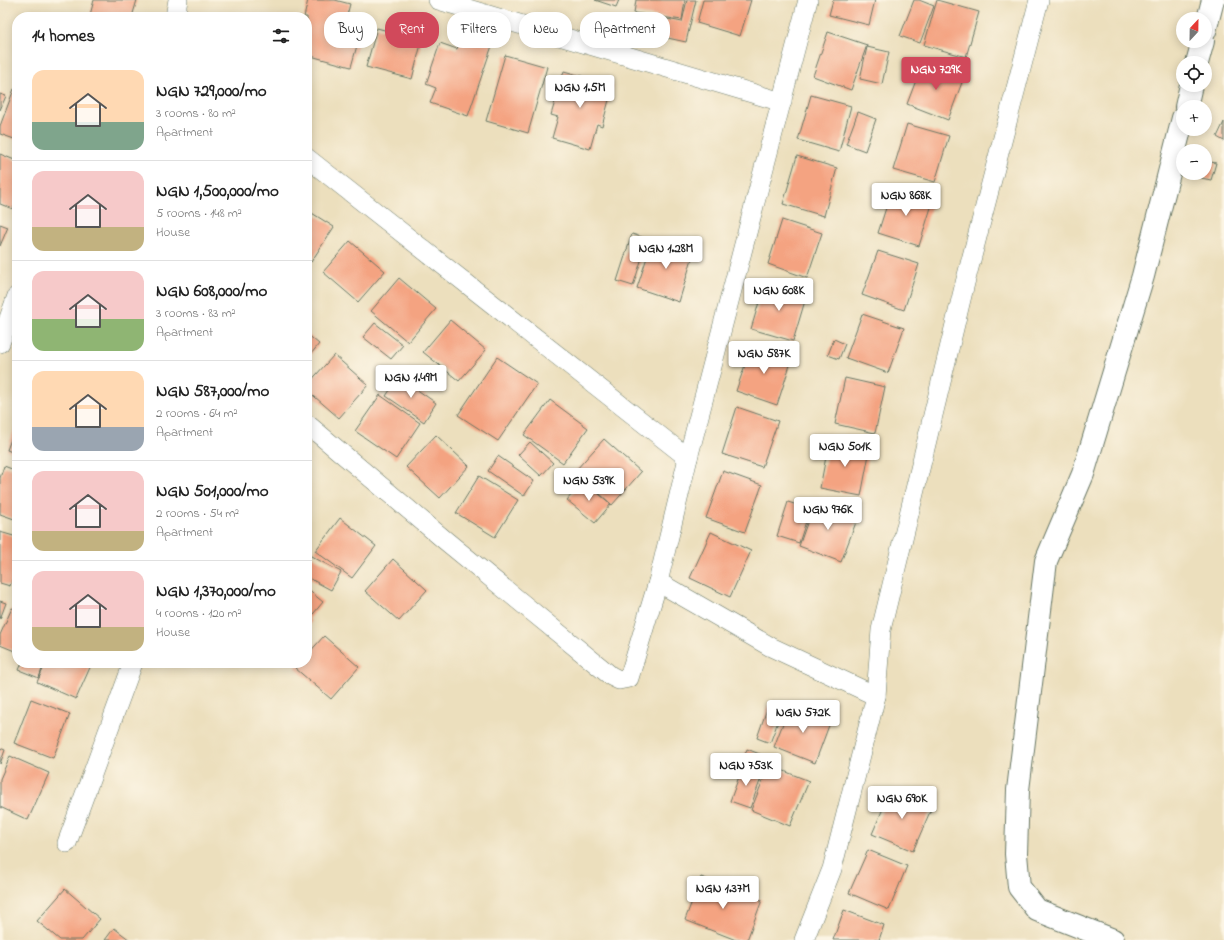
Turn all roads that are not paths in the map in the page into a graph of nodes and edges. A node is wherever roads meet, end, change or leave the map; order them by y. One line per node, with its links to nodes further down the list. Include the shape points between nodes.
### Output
1 (178, 0): 6 (street)
2 (438, 0): 8 (street)
3 (808, 0): 8 (street)
4 (1039, 0): 17 (street, via 965,283 881,630)
5 (1213, 0): 7 (street)
6 (176, 12)
7 (1210, 12)
8 (782, 102): 14 (street)
9 (1178, 136): 20 (street, via 1143,276 1083,474 1046,561 1018,790 1016,854 1019,887 1037,910)
10 (312, 162): 14 (street)
11 (12, 310): 12 (street)
12 (0, 344)
13 (312, 428): 15 (street, via 458,552 619,680 629,678)
14 (688, 458): 15 (street)
15 (658, 582): 17 (street, via 770,647)
16 (131, 668): 18 (street)
17 (876, 696): 19 (street, via 832,869)
18 (67, 844)
19 (804, 940)
20 (1113, 940)

